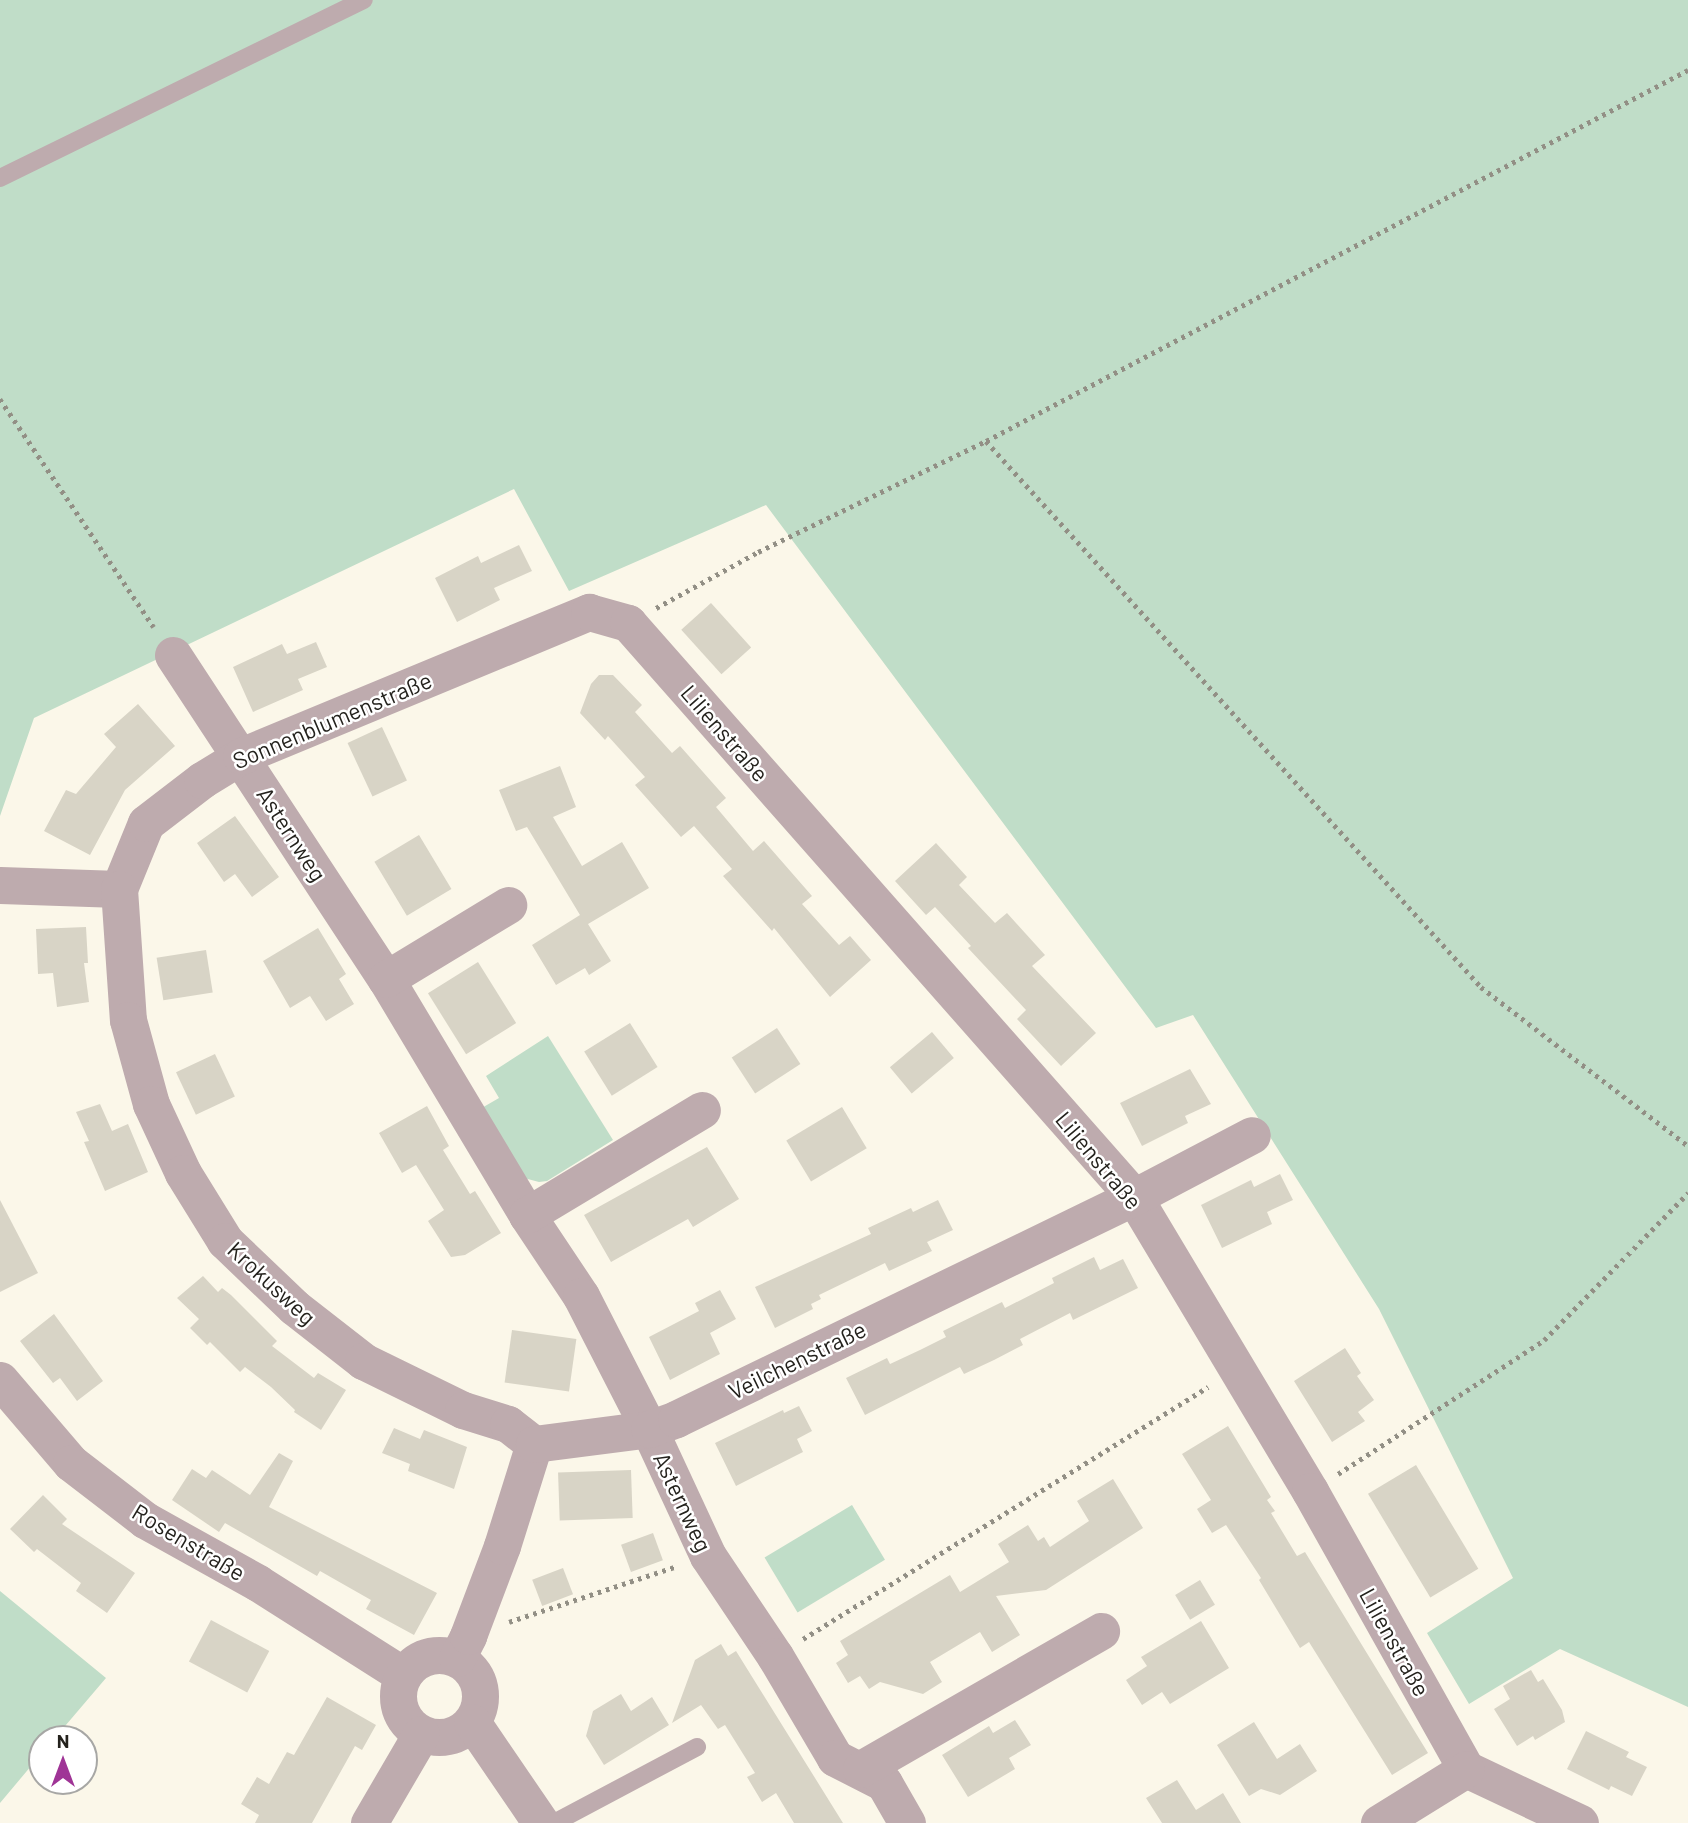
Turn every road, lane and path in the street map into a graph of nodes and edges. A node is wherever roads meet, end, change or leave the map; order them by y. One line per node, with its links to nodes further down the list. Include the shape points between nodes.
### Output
1 (364, 0): 3 (lane)
2 (1688, 70): 5 (path)
3 (0, 178)
4 (0, 399): 7 (path)
5 (986, 441): 6 (path, via 758,552); 15 (path, via 1481,987)
6 (628, 623): 8 (street, Sonnenblumenstraße, via 589,612); 17 (street, Lilienstraße)
7 (173, 655): 8 (street, Asternweg)
8 (241, 756): 10 (street, Sonnenblumenstraße, via 146,822); 12 (street, Asternweg)
9 (0, 886): 10 (street)
10 (119, 889): 22 (street, Krokusweg, via 128,1020 151,1104 183,1173 225,1241 293,1307 363,1361 463,1410 508,1424)
11 (508, 905): 12 (street)
12 (386, 979): 18 (street, Asternweg)
13 (702, 1110): 18 (street)
14 (1252, 1135): 17 (street, Veilchenstraße)
15 (1688, 1146)
16 (1688, 1193): 23 (path, via 1544,1340)
17 (1134, 1197): 19 (street, Lilienstraße); 21 (street, Veilchenstraße)
18 (527, 1215): 21 (street, Asternweg, via 581,1296)
19 (1237, 1367): 23 (street, Lilienstraße); 27 (path)
20 (0, 1380): 28 (street, Rosenstraße, via 71,1463 145,1520 258,1583)
21 (649, 1429): 22 (street, Veilchenstraße); 24 (street, Asternweg)
22 (534, 1444): 26 (street, via 502,1546)
23 (1310, 1491): 33 (street, Lilienstraße)
24 (708, 1556): 26 (path); 27 (street, Asternweg)
25 (1101, 1631): 32 (street)
26 (462, 1647): 28 (street, via 417,1660); 29 (street, via 481,1699)
27 (775, 1656): 32 (street, Asternweg, via 835,1758)
28 (403, 1675): 30 (street, via 397,1691 399,1709)
29 (472, 1722): 30 (street, via 457,1734 439,1738); 35 (street)
30 (421, 1734): 34 (street)
31 (697, 1747): 36 (lane)
32 (861, 1769): 37 (street, Asternweg, via 884,1783)
33 (1466, 1769): 38 (street); 39 (street)
34 (369, 1823)
35 (541, 1823)
36 (554, 1823)
37 (907, 1823)
38 (1379, 1823)
39 (1580, 1823)

